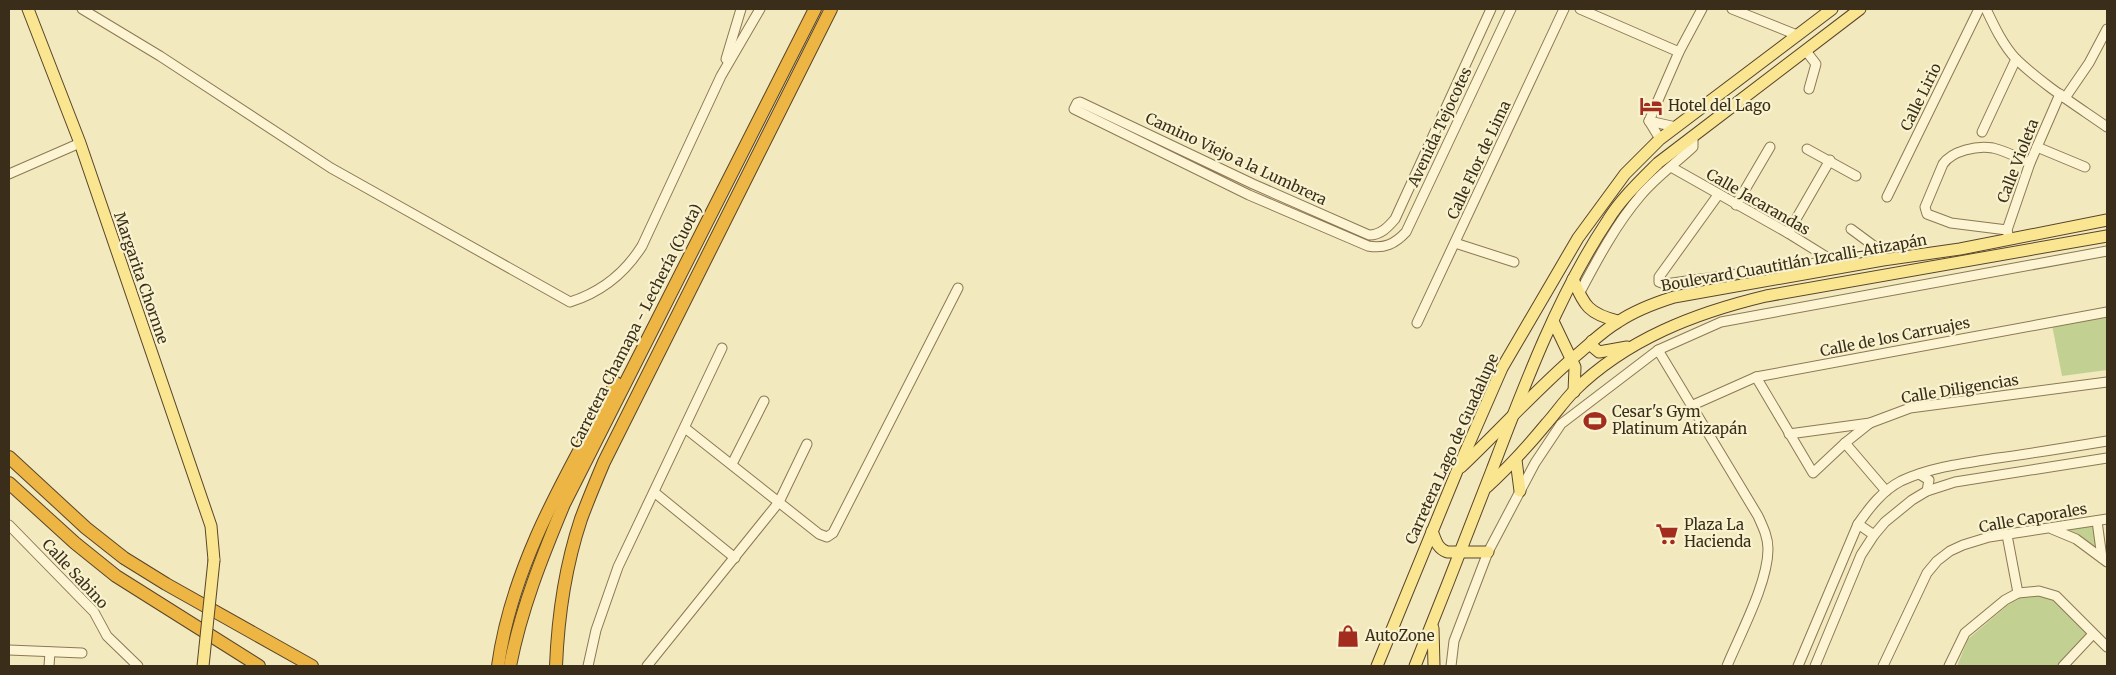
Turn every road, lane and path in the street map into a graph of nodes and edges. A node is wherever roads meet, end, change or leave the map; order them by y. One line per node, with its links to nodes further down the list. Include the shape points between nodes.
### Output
1 (28, 9): 31 (main road, Margarita Chornne)
2 (82, 9): 22 (street, via 331,168 570,302 603,288 632,262)
3 (741, 9): 22 (street)
4 (760, 9): 22 (street)
5 (814, 9): 61 (highway, Carretera Chamapa - Lechería (Cuota))
6 (831, 9): 121 (highway, Carretera Chamapa - Lechería (Cuota), via 604,462 581,519 565,581)
7 (1491, 9): 46 (street, Avenida Tejocotes, via 1395,218)
8 (1511, 9): 51 (street, Avenida Tejocotes, via 1406,232 1399,240)
9 (1564, 9): 50 (street, Calle Flor de Lima)
10 (1580, 9): 20 (street)
11 (1702, 9): 20 (street)
12 (1732, 9): 18 (street)
13 (1832, 9): 18 (main road, Carretera Lago de Guadalupe)
14 (1860, 9): 19 (main road)
15 (1979, 9): 42 (street, Calle Lirio)
16 (1986, 9): 21 (street)
17 (2107, 29): 24 (street, Calle Violeta, via 2089,63)
18 (1797, 35): 26 (main road, Carretera Lago de Guadalupe)
19 (1806, 51): 23 (street, via 1816,64); 29 (main road)
20 (1679, 52): 25 (street)
21 (2016, 59): 24 (street); 28 (street)
22 (721, 76)
23 (1809, 89)
24 (2062, 96): 27 (street); 33 (street, Calle Violeta)
25 (1649, 121): 26 (street); 30 (street)
26 (1676, 127): 30 (main road, Carretera Lago de Guadalupe)
27 (2107, 127)
28 (1982, 132)
29 (1691, 138): 37 (street, via 1693,147); 56 (main road, via 1658,163 1618,205)
30 (1660, 139): 85 (main road, Carretera Lago de Guadalupe, via 1625,174 1578,238 1502,368)
31 (80, 143): 39 (street); 116 (main road, Margarita Chornne, bridge, via 210,526 214,560)
32 (1770, 147): 43 (street)
33 (2037, 147): 36 (street, Calle Violeta); 38 (street)
34 (1807, 148): 35 (street)
35 (1828, 163): 40 (street); 47 (street)
36 (2030, 163): 48 (street, Calle Violeta); 48 (street, via 1992,148 1958,151 1943,164 1925,207 1927,214 1951,223)
37 (1671, 167): 41 (street, Calle Jacarandas); 58 (street, via 1634,204)
38 (2085, 168)
39 (9, 174)
40 (1856, 176)
41 (1718, 195): 43 (street, Calle Jacarandas); 55 (street, via 1659,278 1660,282)
42 (1887, 197)
43 (1736, 205): 47 (street, Calle Jacarandas)
44 (2107, 220): 48 (main road, Boulevard Cuautitlán Izcalli-Atizapán)
45 (1851, 229): 53 (street, via 1878,249)
46 (1382, 231): 51 (street, Camino Viejo a la Lumbrera, via 1369,235 1078,102 1074,109 1269,204 1368,246)
47 (1788, 233): 55 (street, Calle Jacarandas)
48 (2008, 234): 53 (main road, Boulevard Cuautitlán Izcalli-Atizapán, via 1960,249)
49 (2107, 236): 65 (main road, Boulevard Cuautitlán Izcalli-Atizapán, via 1766,296 1676,323)
50 (1455, 243): 54 (street); 63 (street, Calle Flor de Lima)
51 (1383, 246)
52 (2107, 250): 67 (street, via 1721,322)
53 (1883, 260): 55 (main road, Boulevard Cuautitlán Izcalli-Atizapán)
54 (1514, 262)
55 (1832, 265): 60 (main road, Boulevard Cuautitlán Izcalli-Atizapán, via 1674,297)
56 (1573, 279): 58 (main road); 62 (main road)
57 (958, 288): 93 (street, via 833,534 827,537 819,534)
58 (1579, 294): 60 (main road, via 1589,309)
59 (2107, 312): 69 (street, Calle de los Carruajes)
60 (1618, 321): 64 (main road, Boulevard Cuautitlán Izcalli-Atizapán)
61 (656, 322): 119 (highway, via 634,350 553,500 524,568 502,640); 120 (highway, Carretera Chamapa - Lechería (Cuota), via 564,504 525,605)
62 (1554, 322): 68 (main road); 74 (main road)
63 (1417, 323)
64 (1592, 341): 65 (main road, via 1592,347 1599,352); 68 (main road, Boulevard Cuautitlán Izcalli-Atizapán)
65 (1632, 346): 71 (main road, Boulevard Cuautitlán Izcalli-Atizapán)
66 (722, 348): 76 (street)
67 (1658, 350): 73 (street); 89 (street, via 1561,424 1534,462)
68 (1572, 359): 71 (main road, via 1576,378); 74 (main road, Boulevard Cuautitlán Izcalli-Atizapán, via 1547,380)
69 (1756, 377): 73 (street, Calle de los Carruajes); 77 (street)
70 (2107, 382): 75 (street, Calle Diligencias, via 1910,408)
71 (1574, 392): 83 (main road, Boulevard Cuautitlán Izcalli-Atizapán)
72 (764, 401): 84 (street)
73 (1693, 405): 128 (street, via 1758,516 1768,548 1766,568)
74 (1512, 418): 85 (main road, Boulevard Cuautitlán Izcalli-Atizapán); 88 (main road)
75 (1870, 423): 77 (street, Calle Diligencias); 79 (street)
76 (684, 428): 84 (street); 92 (street)
77 (1790, 434): 79 (street, via 1813,473)
78 (2107, 441): 86 (street, via 1949,466)
79 (1845, 443): 90 (street)
80 (808, 444): 93 (street)
81 (9, 457): 118 (highway, via 86,528 124,558)
82 (2107, 458): 91 (street, via 1955,482)
83 (1516, 460): 88 (main road, Boulevard Cuautitlán Izcalli-Atizapán); 89 (main road)
84 (732, 464): 93 (street)
85 (1457, 471): 99 (main road, Carretera Lago de Guadalupe)
86 (1919, 474): 90 (street); 91 (street, via 1928,480)
87 (9, 483): 113 (highway, via 116,576 220,640)
88 (1484, 490): 103 (main road)
89 (1520, 491): 102 (street)
90 (1886, 491): 96 (street)
91 (1927, 491): 100 (street, via 1898,510)
92 (654, 492): 104 (street); 122 (street, via 618,567 596,630)
93 (779, 502): 104 (street)
94 (2107, 519): 95 (street, Calle Caporales)
95 (2096, 521): 98 (street, Calle Caporales); 105 (street)
96 (1858, 524): 100 (street); 129 (street)
97 (9, 525): 115 (street, Calle Sabino, via 94,612 107,636)
98 (2052, 528): 101 (street, Calle Caporales); 105 (street, via 2076,539)
99 (1432, 532): 103 (main road, via 1441,550); 124 (main road, Carretera Lago de Guadalupe)
100 (1874, 535): 130 (street, via 1861,555)
101 (2007, 535): 106 (street); 131 (street, Calle Caporales, via 1963,545 1937,561 1927,573)
102 (1488, 552): 103 (main road); 127 (street, via 1454,641)
103 (1460, 553): 107 (main road)
104 (735, 558): 123 (street)
105 (2105, 560)
106 (2018, 593): 108 (street, via 2039,591 2056,596); 132 (street, via 1965,633)
107 (1433, 622): 125 (main road); 126 (main road)
108 (2093, 634): 109 (street); 133 (street)
109 (2107, 647)
110 (9, 650): 111 (street)
111 (50, 652): 112 (street); 114 (street)
112 (82, 653)
113 (251, 663): 117 (highway)
114 (49, 666)
115 (138, 666)
116 (203, 666)
117 (260, 666)
118 (312, 666)
119 (498, 666)
120 (510, 666)
121 (556, 666)
122 (588, 666)
123 (647, 666)
124 (1377, 666)
125 (1415, 666)
126 (1434, 666)
127 (1450, 666)
128 (1727, 666)
129 (1798, 666)
130 (1815, 666)
131 (1883, 666)
132 (1949, 666)
133 (2063, 666)

